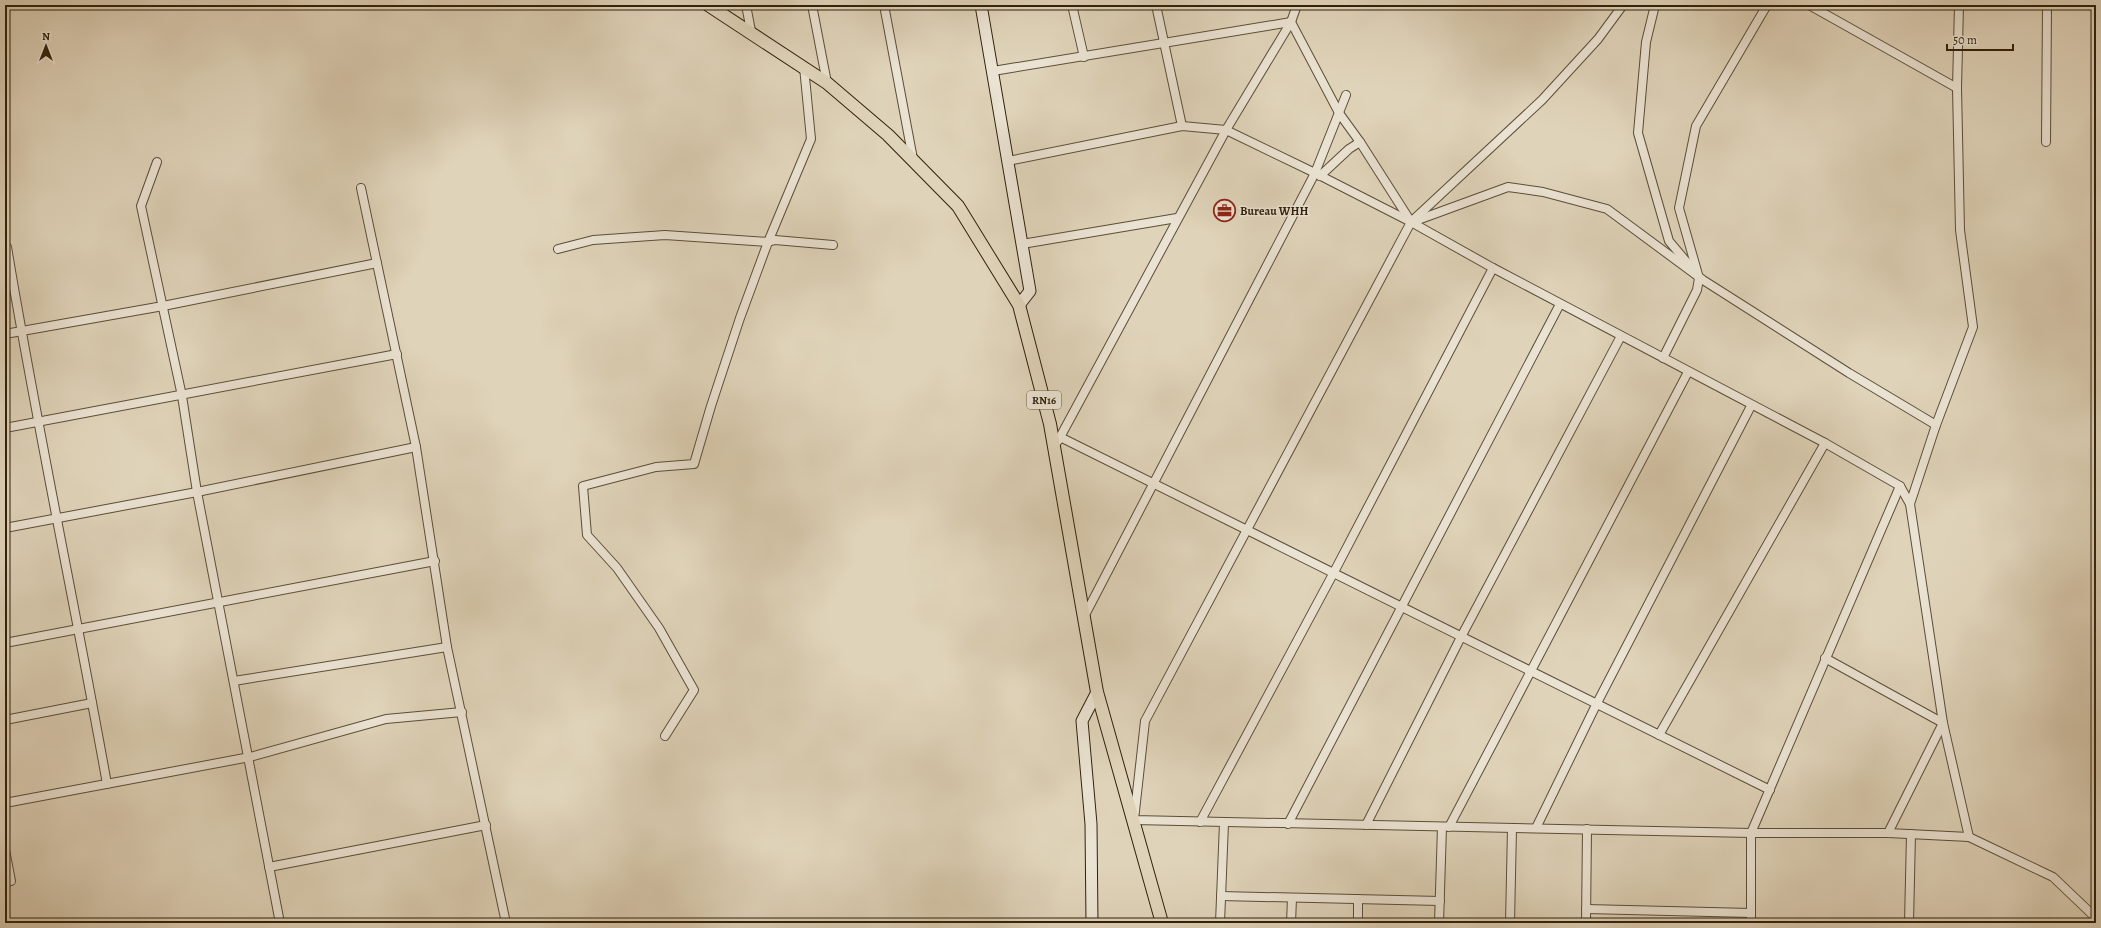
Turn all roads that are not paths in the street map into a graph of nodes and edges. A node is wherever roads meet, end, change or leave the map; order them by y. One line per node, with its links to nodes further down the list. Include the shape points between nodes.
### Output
1 (708, 5): 16 (main road, RN16)
2 (746, 5): 16 (street)
3 (812, 5): 21 (street)
4 (884, 5): 29 (street)
5 (981, 5): 20 (street)
6 (1072, 5): 18 (street)
7 (1156, 5): 17 (street)
8 (1297, 5): 15 (street)
9 (1623, 5): 35 (street, via 1598,39 1542,100)
10 (1655, 5): 43 (street, via 1646,42 1638,133 1669,241)
11 (1767, 5): 43 (street, via 1696,126 1679,208)
12 (1809, 5): 22 (street)
13 (1959, 5): 22 (street)
14 (2047, 5): 28 (street)
15 (1291, 22): 17 (street); 24 (street); 26 (street)
16 (751, 32): 19 (main road, RN16)
17 (1164, 44): 18 (street); 25 (street)
18 (1084, 57): 20 (street)
19 (804, 67): 21 (main road, RN16); 36 (street, via 811,139)
20 (993, 71): 30 (street)
21 (827, 83): 29 (main road, RN16)
22 (1957, 88): 56 (street, via 1960,230 1973,327)
23 (1346, 95): 24 (street)
24 (1338, 112): 27 (street); 32 (street)
25 (1182, 126): 26 (street); 30 (street)
26 (1226, 130): 32 (street); 34 (street)
27 (1360, 142): 32 (street); 35 (street)
28 (2046, 142)
29 (913, 160): 45 (main road, RN16, via 958,206)
30 (1008, 161): 37 (street)
31 (157, 162): 46 (street, via 142,206)
32 (1318, 174): 35 (street); 62 (street)
33 (361, 188): 41 (street)
34 (1177, 218): 37 (street); 58 (street)
35 (1411, 222): 42 (street); 43 (street, via 1508,187 1543,192 1607,209); 68 (street)
36 (768, 242): 38 (street, via 775,240); 40 (street, via 665,235 593,240); 87 (street, via 725,361 694,464 656,468 583,486 587,534 617,568 659,628 694,690)
37 (1022, 244): 45 (street, via 1030,291)
38 (833, 245)
39 (7, 247): 47 (street)
40 (558, 249)
41 (377, 262): 46 (street); 50 (street)
42 (1492, 268): 44 (street); 70 (street)
43 (1699, 278): 51 (street, via 1697,290); 56 (street)
44 (1560, 304): 49 (street); 72 (street)
45 (1019, 305): 61 (main road, RN16, via 1050,424)
46 (163, 306): 47 (street); 53 (street)
47 (21, 331): 48 (street); 55 (street)
48 (5, 334)
49 (1621, 336): 51 (street); 75 (street)
50 (397, 354): 53 (street); 60 (street)
51 (1662, 358): 52 (street)
52 (1688, 372): 54 (street); 79 (street)
53 (182, 396): 55 (street); 64 (street)
54 (1752, 406): 59 (street); 83 (street)
55 (37, 422): 57 (street); 66 (street)
56 (1936, 425): 65 (street)
57 (5, 428)
58 (1060, 437): 61 (street); 62 (street)
59 (1825, 443): 63 (street); 88 (street)
60 (416, 447): 64 (street); 69 (street)
61 (1054, 449): 73 (main road, RN16)
62 (1153, 484): 68 (street); 73 (street)
63 (1900, 486): 65 (street); 78 (street)
64 (198, 492): 66 (street); 71 (street)
65 (1910, 504): 86 (street)
66 (57, 517): 67 (street); 74 (street)
67 (5, 528)
68 (1247, 531): 70 (street); 93 (street, via 1145,721)
69 (435, 561): 71 (street); 77 (street)
70 (1333, 574): 72 (street); 94 (street)
71 (220, 602): 74 (street); 80 (street)
72 (1402, 608): 75 (street); 96 (street)
73 (1084, 617): 81 (main road, RN16)
74 (79, 630): 76 (street); 82 (street)
75 (1461, 637): 79 (street); 98 (street)
76 (5, 643)
77 (447, 647): 80 (street); 84 (street)
78 (1825, 658): 86 (street); 91 (street)
79 (1531, 672): 83 (street); 99 (street)
80 (234, 681): 89 (street)
81 (1098, 692): 93 (main road, RN16); 119 (street, via 1082,721 1091,824)
82 (92, 703): 85 (street); 90 (street)
83 (1596, 705): 88 (street); 101 (street)
84 (462, 712): 89 (street, via 386,720); 97 (street)
85 (5, 720)
86 (1944, 723): 104 (street); 106 (street)
87 (665, 736)
88 (1659, 736): 91 (street)
89 (250, 757): 90 (street); 108 (street)
90 (107, 784): 92 (street)
91 (1770, 790): 103 (street)
92 (5, 803)
93 (1134, 820): 94 (street); 120 (main road, RN16)
94 (1200, 822): 95 (street)
95 (1224, 822): 96 (street); 110 (street)
96 (1288, 824): 98 (street)
97 (486, 825): 108 (street); 118 (street)
98 (1366, 825): 99 (street)
99 (1446, 827): 100 (street); 113 (street)
100 (1512, 828): 101 (street); 125 (street)
101 (1536, 828): 102 (street)
102 (1587, 829): 103 (street); 114 (street)
103 (1752, 832): 104 (street); 115 (street)
104 (1888, 833): 105 (street)
105 (1911, 834): 106 (street); 128 (street)
106 (1969, 837): 116 (street, via 2053,877)
107 (5, 850): 109 (street, via 11,881)
108 (269, 868): 117 (street)
109 (5, 882)
110 (1221, 896): 111 (street); 121 (street)
111 (1292, 898): 112 (street); 122 (street)
112 (1358, 899): 113 (street); 123 (street)
113 (1440, 901): 124 (street)
114 (1586, 909): 115 (street); 126 (street)
115 (1751, 913): 127 (street)
116 (2096, 918)
117 (280, 923)
118 (506, 923)
119 (1092, 923)
120 (1162, 923)
121 (1220, 923)
122 (1291, 923)
123 (1358, 923)
124 (1439, 923)
125 (1510, 923)
126 (1586, 923)
127 (1751, 923)
128 (1908, 923)

